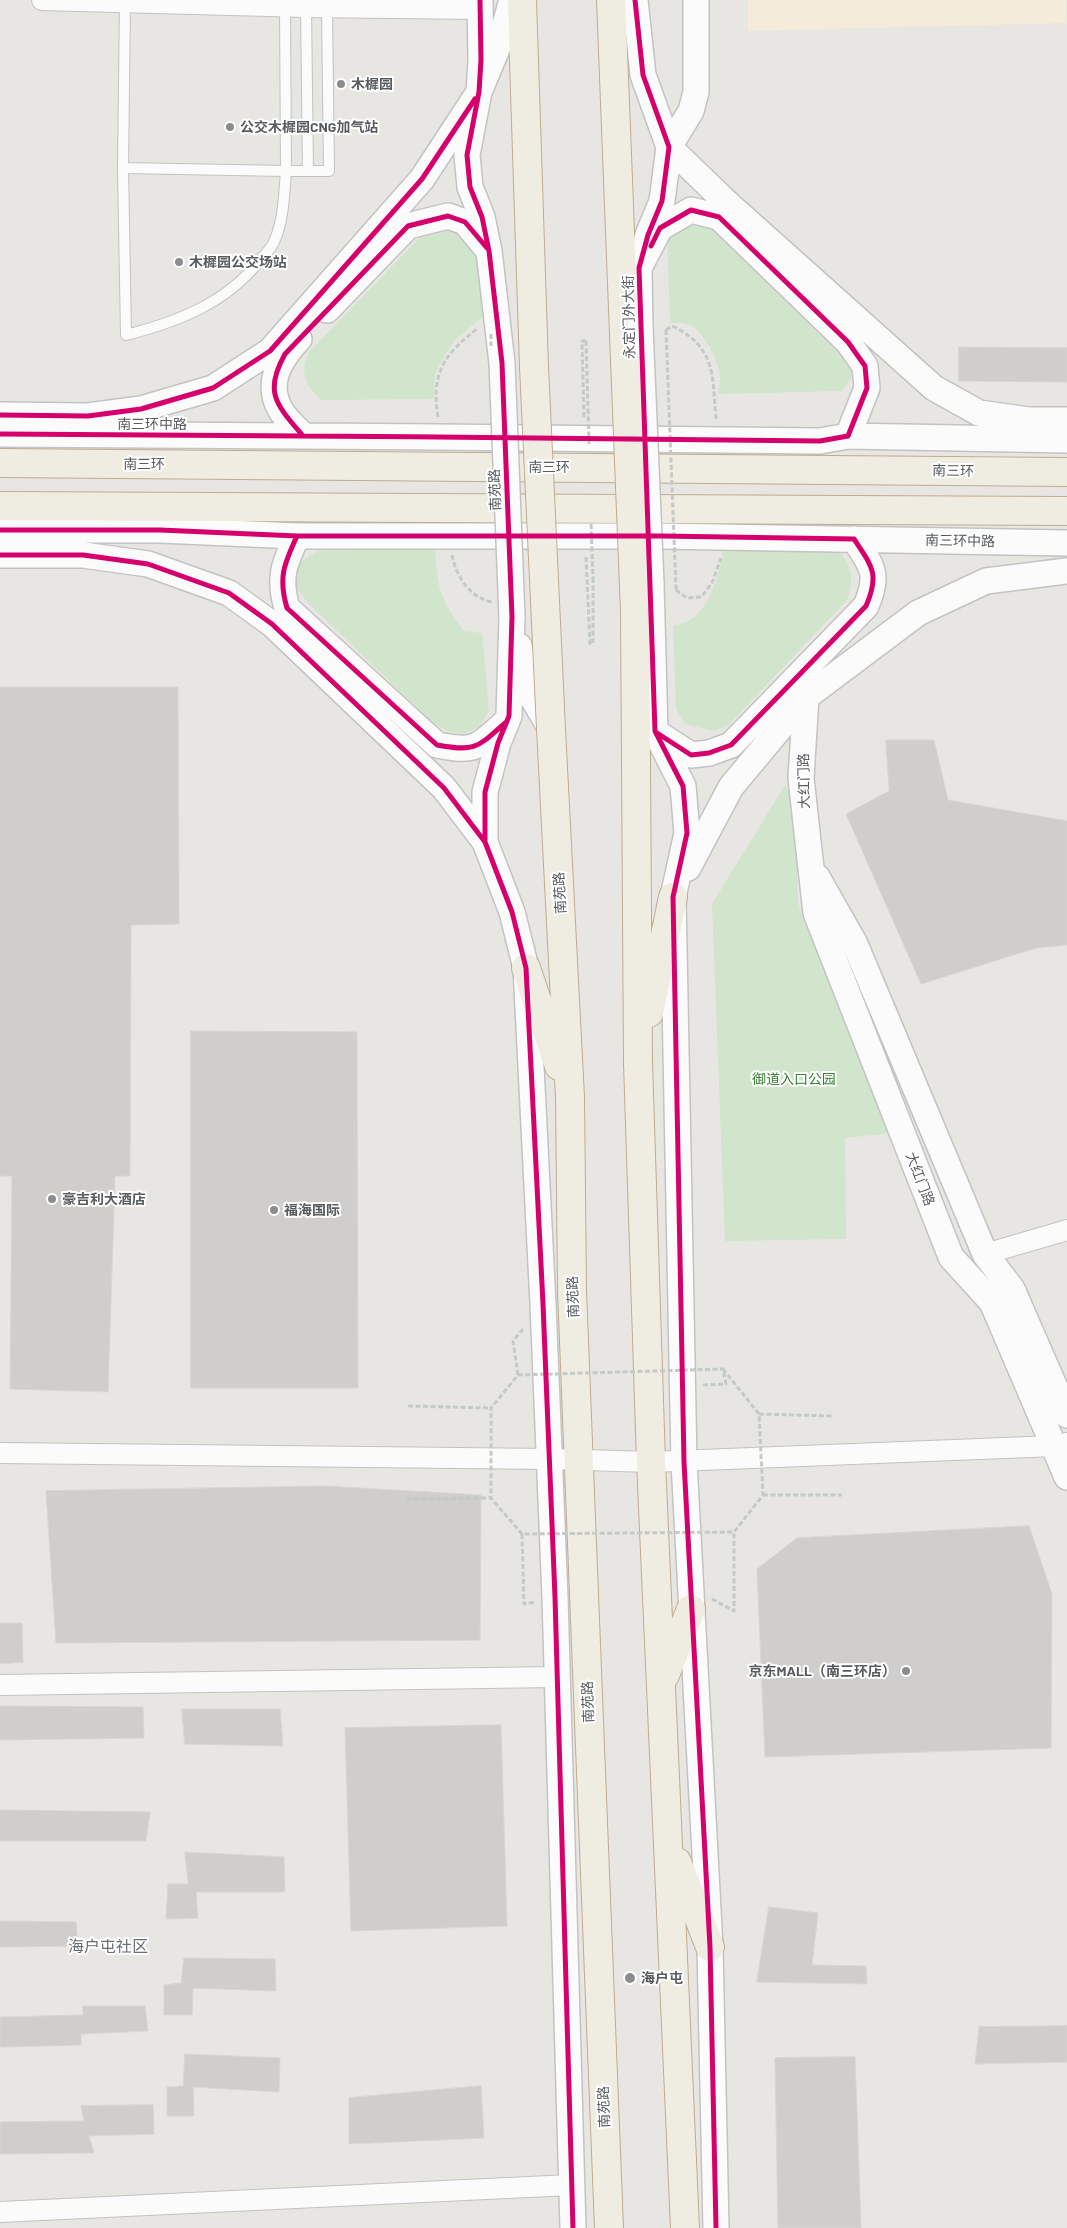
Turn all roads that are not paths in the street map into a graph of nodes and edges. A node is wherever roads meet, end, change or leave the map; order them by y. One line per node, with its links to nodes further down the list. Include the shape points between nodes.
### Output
1 (42, 0): 7 (street)
2 (512, 0): 12 (street, via 500,42)
3 (522, 0): 38 (highway, 南苑路, bridge, via 534,367)
4 (611, 0): 44 (highway, 永定门外大街, bridge, via 635,613)
5 (635, 0): 13 (street, 永定门外大街, via 643,75)
6 (696, 0): 13 (street, via 694,104)
7 (125, 2): 9 (street); 14 (lane)
8 (480, 4): 11 (street); 12 (street)
9 (285, 7): 10 (street); 15 (lane)
10 (306, 7): 11 (street); 16 (lane)
11 (327, 8): 16 (lane, via 330,171)
12 (479, 92): 17 (street, via 467,155 470,188 482,217); 19 (street, via 422,179 270,350 213,388 141,409 88,416)
13 (669, 147): 18 (street, 永定门外大街, via 662,201); 20 (street, via 934,388 979,412 1028,420)
14 (123, 168): 15 (lane); 15 (lane, via 126,334 164,325 202,309 247,276 274,243 283,207)
15 (286, 171): 16 (lane)
16 (308, 171)
17 (489, 251): 22 (street, via 465,222 448,216 408,226 285,354 276,370 273,390 280,409); 35 (street, 南苑路, bridge, via 502,363)
18 (639, 268): 23 (street, via 660,228 691,210 719,217 848,342 865,366 867,388); 39 (street, 永定门外大街, bridge)
19 (0, 415)
20 (1067, 420)
21 (0, 434): 22 (street, 南三环中路)
22 (303, 436): 23 (street, 南三环中路, via 820,441)
23 (848, 436): 24 (street, 南三环中路)
24 (1067, 440)
25 (0, 463): 26 (highway, 南三环)
26 (1067, 472)
27 (0, 506): 28 (highway)
28 (1067, 511)
29 (0, 530): 30 (street, 南三环中路, via 160,530)
30 (296, 536): 31 (street, 南三环中路); 37 (street, via 281,583 287,608 437,746 463,750 479,746)
31 (854, 538): 32 (street, 南三环中路); 39 (street, via 869,561 874,578 866,606 731,745 691,755)
32 (1067, 543)
33 (0, 555): 40 (street, via 83,554 148,564 229,593 272,624 444,788)
34 (1067, 571): 36 (street, via 986,581 918,613)
35 (504, 609): 37 (street); 38 (street, via 532,697)
36 (806, 698): 41 (street, 大红门路, via 801,778); 42 (street, via 731,787)
37 (507, 721): 40 (street, via 485,792)
38 (551, 729): 45 (highway, 南苑路)
39 (655, 731): 42 (street, via 684,786 687,833)
40 (485, 842): 43 (street, via 512,912)
41 (810, 864): 47 (street, 大红门路, via 855,944); 49 (street, 大红门路, via 816,913 951,1257 992,1302)
42 (673, 897): 44 (highway); 54 (street)
43 (526, 968): 45 (highway); 51 (street)
44 (638, 1063): 53 (highway)
45 (570, 1098): 52 (highway, 南苑路)
46 (1067, 1230): 47 (street)
47 (985, 1254): 48 (street, 大红门路, via 1012,1289)
48 (1067, 1415)
49 (1061, 1444): 54 (street); 55 (street, 大红门路)
50 (0, 1453): 51 (street)
51 (550, 1459): 52 (street); 57 (street)
52 (578, 1460): 53 (street); 65 (highway, 南苑路)
53 (652, 1462): 54 (street); 58 (highway)
54 (684, 1462): 56 (street)
55 (1067, 1478)
56 (691, 1609): 58 (highway); 61 (street)
57 (557, 1677): 59 (street); 62 (street)
58 (661, 1683): 60 (highway)
59 (0, 1685)
60 (668, 1841): 61 (highway); 66 (highway)
61 (710, 1947): 67 (street)
62 (571, 2185): 63 (street); 64 (street)
63 (0, 2212)
64 (573, 2228)
65 (609, 2228)
66 (685, 2228)
67 (716, 2228)

